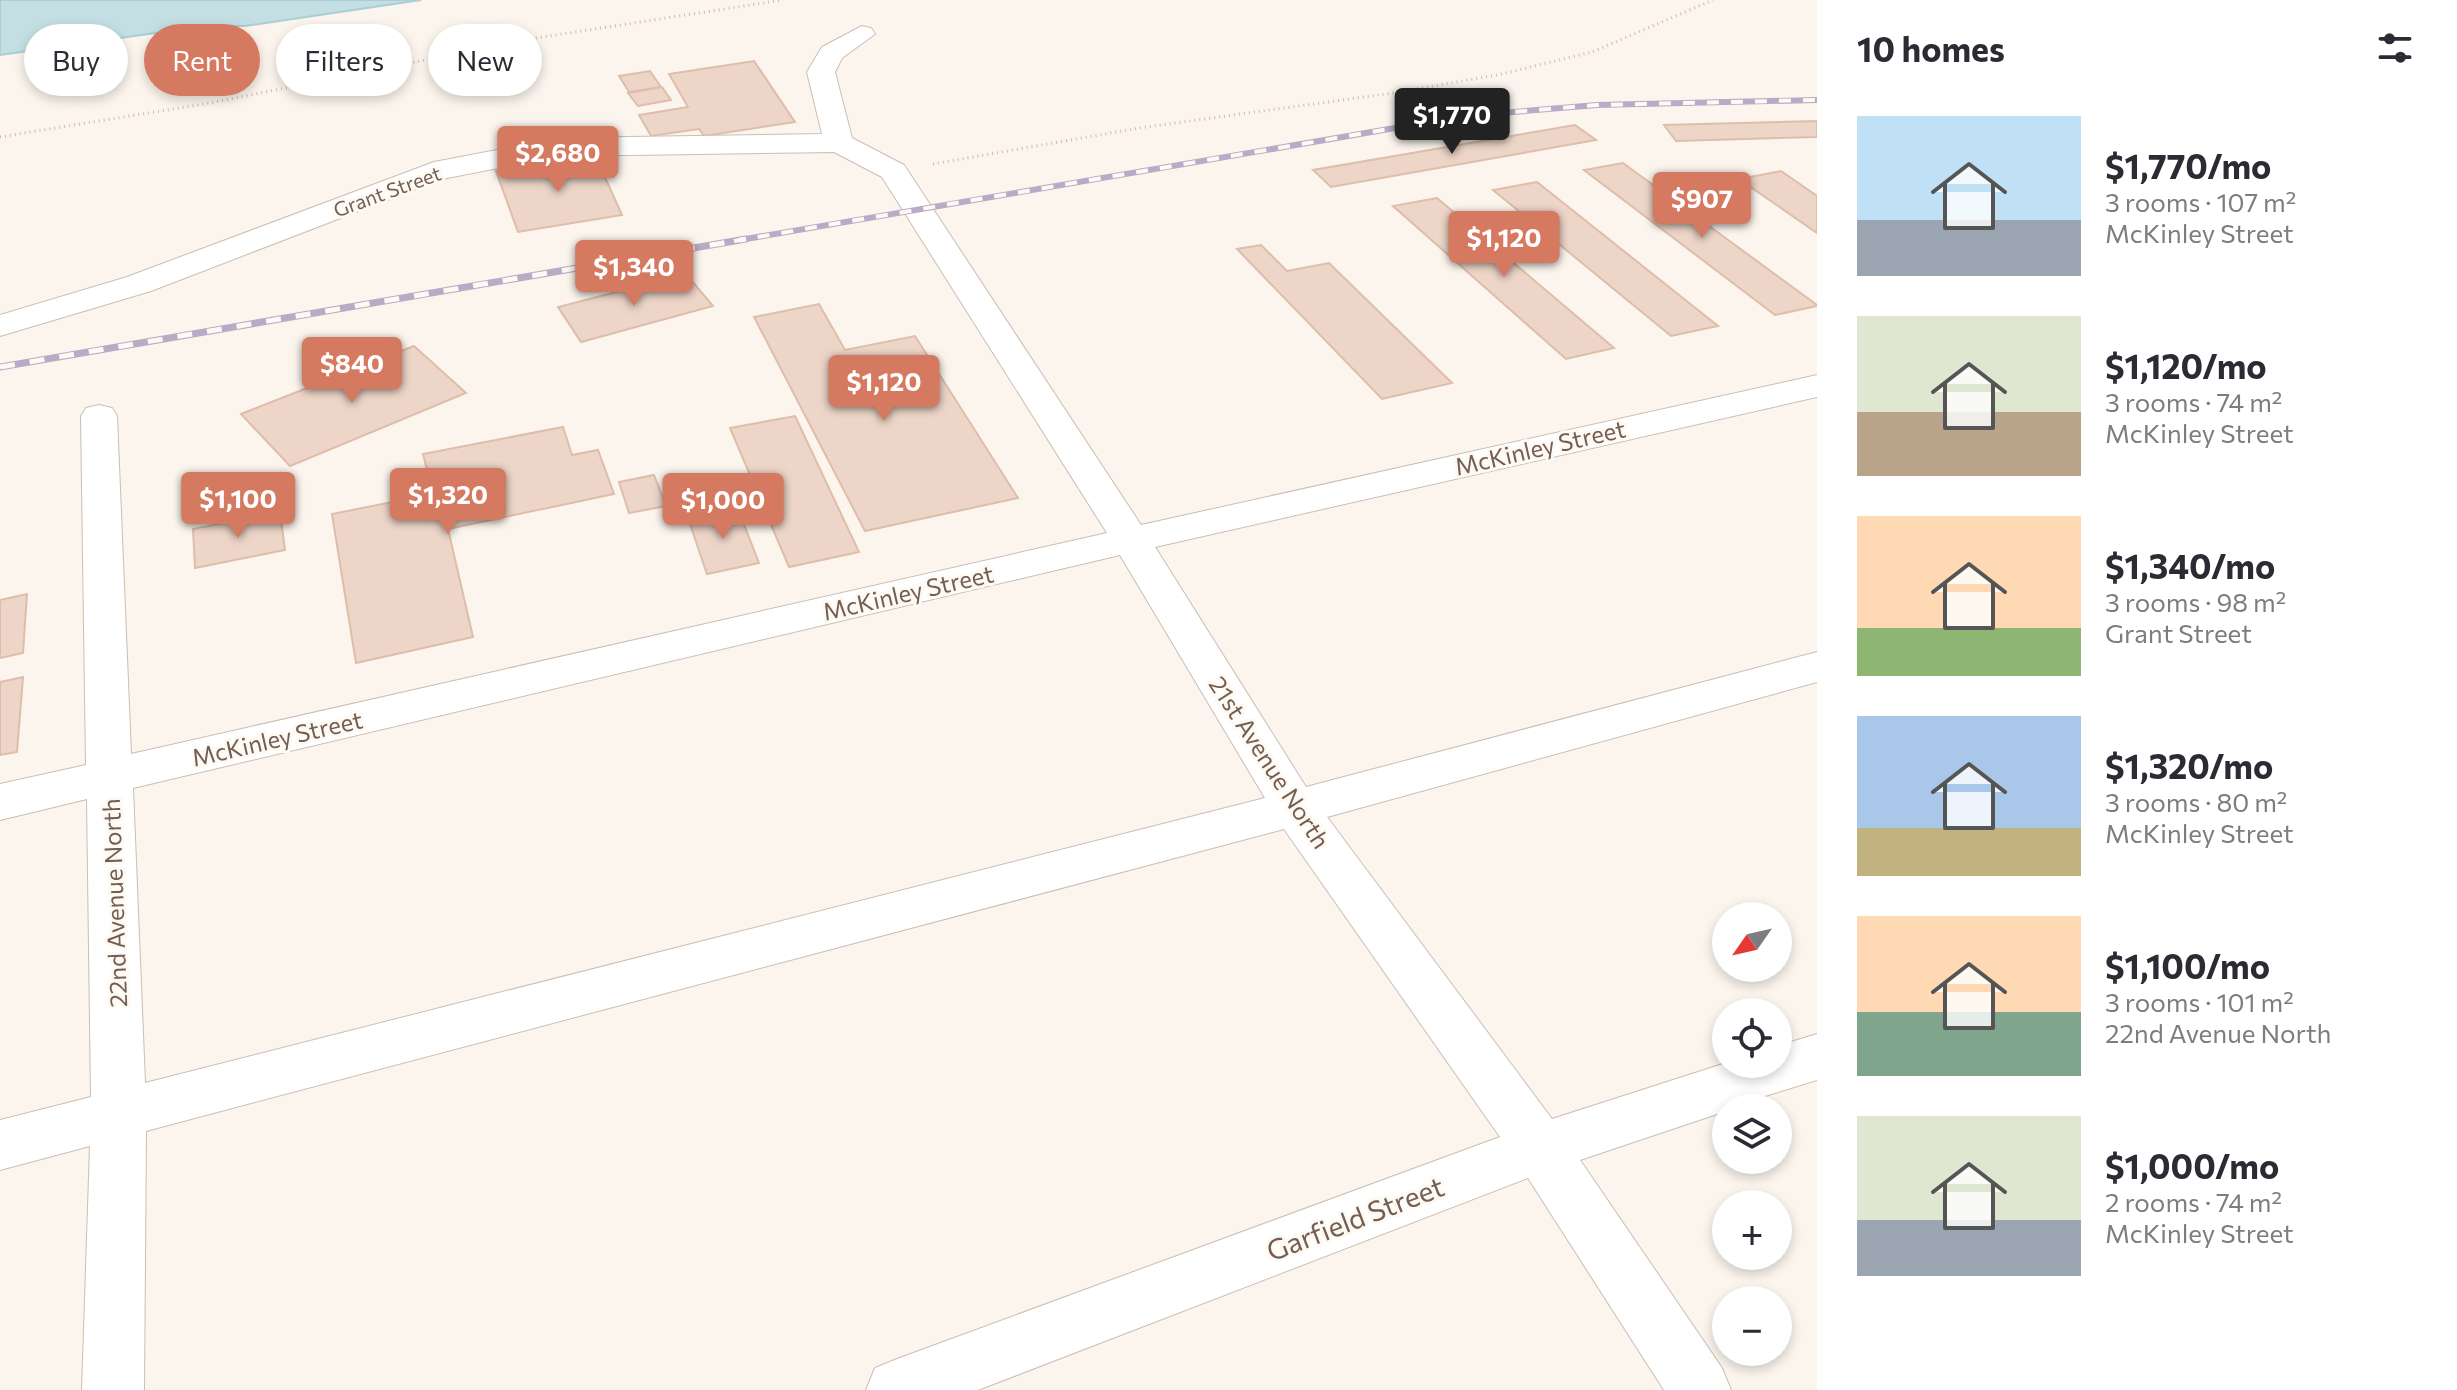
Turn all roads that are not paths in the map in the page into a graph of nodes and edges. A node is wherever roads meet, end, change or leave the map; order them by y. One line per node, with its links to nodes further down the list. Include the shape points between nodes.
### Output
1 (862, 34): 2 (street, via 831,53 821,72)
2 (839, 143): 3 (street, Grant Street, via 560,147 434,171 139,284); 6 (street, 21st Avenue North, via 893,171)
3 (0, 326)
4 (1817, 386): 6 (street, McKinley Street)
5 (99, 416): 8 (street, 22nd Avenue North)
6 (1131, 540): 8 (street, McKinley Street); 10 (street, 21st Avenue North)
7 (1817, 667): 10 (street)
8 (110, 776): 9 (street, McKinley Street); 12 (street, 22nd Avenue North)
9 (0, 802)
10 (1295, 808): 12 (street); 14 (street, 21st Avenue North)
11 (1817, 1057): 14 (street, Garfield Street)
12 (119, 1114): 13 (street); 15 (street, 22nd Avenue North)
13 (0, 1145)
14 (1540, 1148): 16 (street, Garfield Street); 17 (street, 21st Avenue North)
15 (113, 1390)
16 (897, 1390)
17 (1700, 1390)

